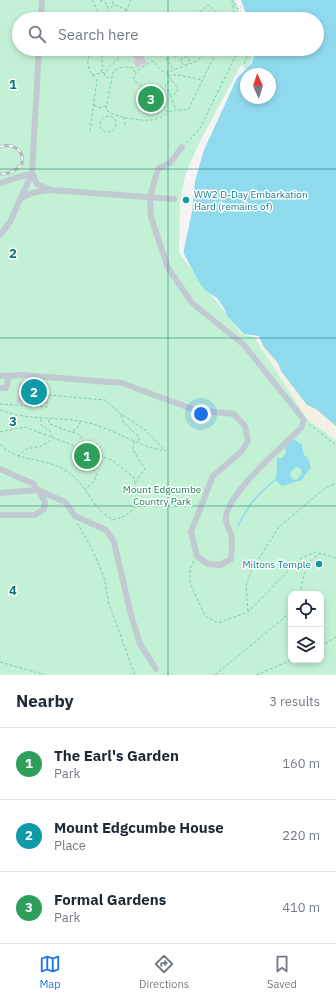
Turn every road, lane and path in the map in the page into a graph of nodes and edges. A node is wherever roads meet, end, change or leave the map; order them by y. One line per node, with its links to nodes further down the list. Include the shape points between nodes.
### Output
1 (42, 0): 14 (lane)
2 (92, 0): 15 (path)
3 (100, 0): 8 (path)
4 (108, 0): 8 (path)
5 (112, 0): 10 (path)
6 (131, 0): 13 (path)
7 (232, 0): 9 (path)
8 (106, 3): 12 (path)
9 (233, 3): 11 (path, via 238,9); 19 (path)
10 (114, 5): 12 (path); 13 (path)
11 (241, 7)
12 (109, 8): 16 (path)
13 (127, 10)
14 (41, 12)
15 (98, 12)
16 (107, 12)
17 (200, 12): 18 (path, via 208,5)
18 (216, 12)
19 (234, 12)
20 (39, 56): 55 (lane)
21 (89, 56): 37 (path, via 87,61)
22 (103, 56): 33 (path)
23 (117, 56): 34 (path, via 118,60)
24 (166, 56): 32 (path)
25 (200, 56): 30 (path)
26 (214, 56): 39 (path)
27 (236, 56): 54 (path, via 199,130)
28 (247, 56): 31 (path)
29 (182, 58): 30 (path, via 187,58); 30 (path, via 182,64)
30 (188, 64): 32 (path)
31 (244, 64)
32 (174, 70): 36 (path)
33 (101, 72): 34 (path); 37 (path)
34 (104, 72): 40 (path)
35 (135, 72): 36 (path, via 153,61 163,72); 40 (path, via 133,68 117,68); 47 (path, via 136,82 140,86 152,88)
36 (168, 72): 38 (path)
37 (91, 75): 43 (path, via 97,80)
38 (167, 75): 39 (path); 41 (path)
39 (203, 79): 45 (path, via 188,110)
40 (111, 80): 44 (path)
41 (173, 80): 42 (path, via 166,85); 42 (path, via 178,88)
42 (171, 96): 45 (path)
43 (93, 105): 44 (path, via 99,108); 53 (path)
44 (106, 106): 46 (path)
45 (175, 110): 47 (path)
46 (108, 112): 48 (path); 49 (path)
47 (168, 112): 50 (path, via 152,120)
48 (118, 115): 50 (path); 51 (path)
49 (108, 116): 51 (path); 51 (path, via 102,118 100,123 103,131 114,131)
50 (124, 117): 52 (path)
51 (116, 121)
52 (125, 126)
53 (90, 131)
54 (182, 147): 58 (lane, via 170,163 159,168)
55 (32, 173): 56 (lane); 57 (lane, via 37,184); 59 (lane)
56 (0, 183)
57 (51, 190): 58 (lane); 59 (lane, via 35,192)
58 (150, 197): 60 (lane); 70 (lane, via 151,217 168,268 192,303 244,345)
59 (22, 198): 61 (lane)
60 (174, 199)
61 (0, 235)
62 (0, 376): 63 (lane)
63 (9, 376): 64 (lane, via 6,388); 91 (lane, via 122,383 195,410 234,414 245,426 248,441 241,452 213,476 191,532)
64 (0, 388)
65 (0, 404): 67 (path, via 47,407 48,395 105,400)
66 (0, 410): 68 (path, via 13,415)
67 (121, 414): 76 (path, via 124,423 139,437); 76 (path, via 144,429 166,452)
68 (41, 419): 69 (path); 74 (path, via 41,425 50,431)
69 (48, 419): 71 (path); 73 (path, via 50,424)
70 (304, 420): 78 (path); 91 (lane, via 301,428 264,461 231,505 226,518 232,544 231,559 220,565 208,564)
71 (80, 422): 73 (path, via 77,429); 75 (path)
72 (0, 432): 74 (path, via 25,427)
73 (71, 432): 80 (path, via 80,435 83,441)
74 (53, 439): 79 (path); 81 (path, via 41,446 26,449)
75 (134, 441): 76 (path); 83 (path, via 133,450 145,469)
76 (139, 443)
77 (0, 444): 81 (path, via 6,451)
78 (336, 445)
79 (78, 448): 80 (path); 86 (path, via 97,475 94,482)
80 (82, 449): 83 (path, via 112,460 134,478)
81 (18, 457): 86 (path, via 64,469 82,484)
82 (0, 469): 85 (lane, via 34,484)
83 (135, 482): 86 (path, via 135,508 123,517 112,520 96,508)
84 (336, 483): 94 (path, via 325,488 279,526 251,571 246,586)
85 (37, 490): 87 (lane); 88 (lane, via 45,502 44,510 35,515); 89 (lane, via 65,502)
86 (85, 490)
87 (0, 493)
88 (0, 515)
89 (75, 516): 100 (lane, via 106,530 114,542 140,644); 102 (path, via 104,577 109,604)
90 (319, 553): 92 (path); 93 (path, via 310,560); 94 (path, via 315,552 300,559)
91 (197, 556): 94 (path, via 190,569 190,583 205,616 218,624)
92 (336, 558)
93 (301, 591)
94 (248, 612)
95 (288, 614): 103 (path)
96 (336, 637): 97 (path)
97 (324, 644)
98 (288, 661): 104 (path)
99 (0, 662): 101 (path)
100 (156, 669)
101 (45, 675)
102 (135, 675)
103 (215, 675)
104 (256, 675)

